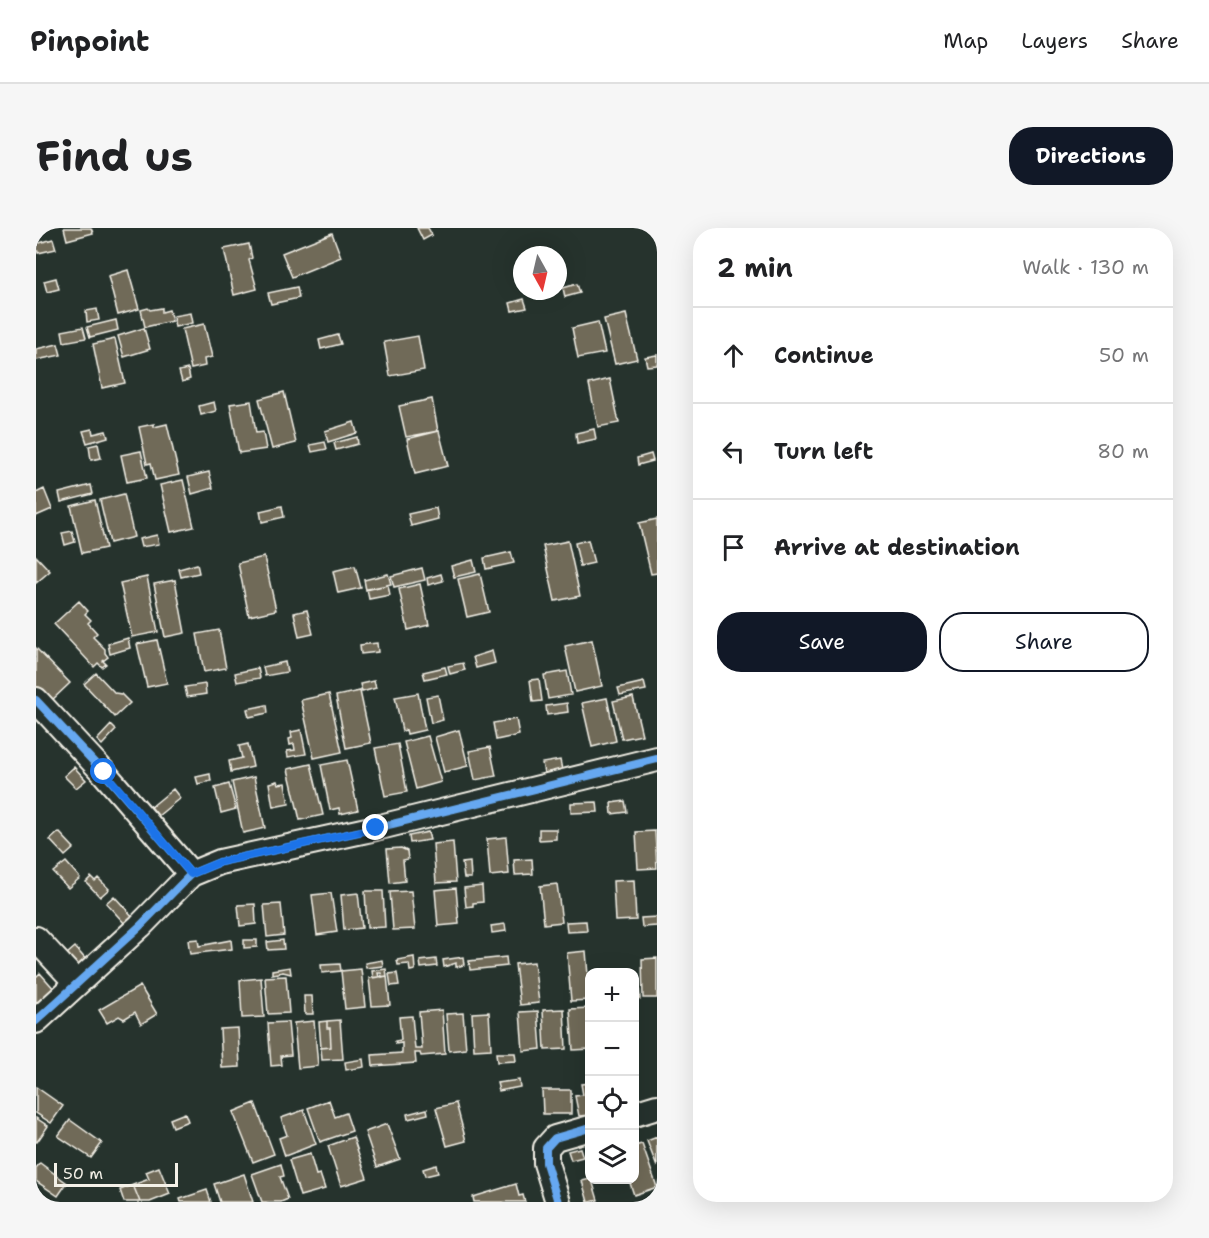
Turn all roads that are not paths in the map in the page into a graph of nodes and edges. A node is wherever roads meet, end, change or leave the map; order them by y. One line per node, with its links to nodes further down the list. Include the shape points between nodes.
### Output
1 (36, 700): 3 (street)
2 (657, 759): 3 (street, via 220,862)
3 (191, 874): 5 (street)
4 (36, 939): 5 (street)
5 (76, 982): 6 (street)
6 (36, 1021)
7 (657, 1107): 8 (street)
8 (639, 1112)
9 (585, 1129): 10 (street, via 555,1138 546,1148 546,1163)
10 (558, 1202)

